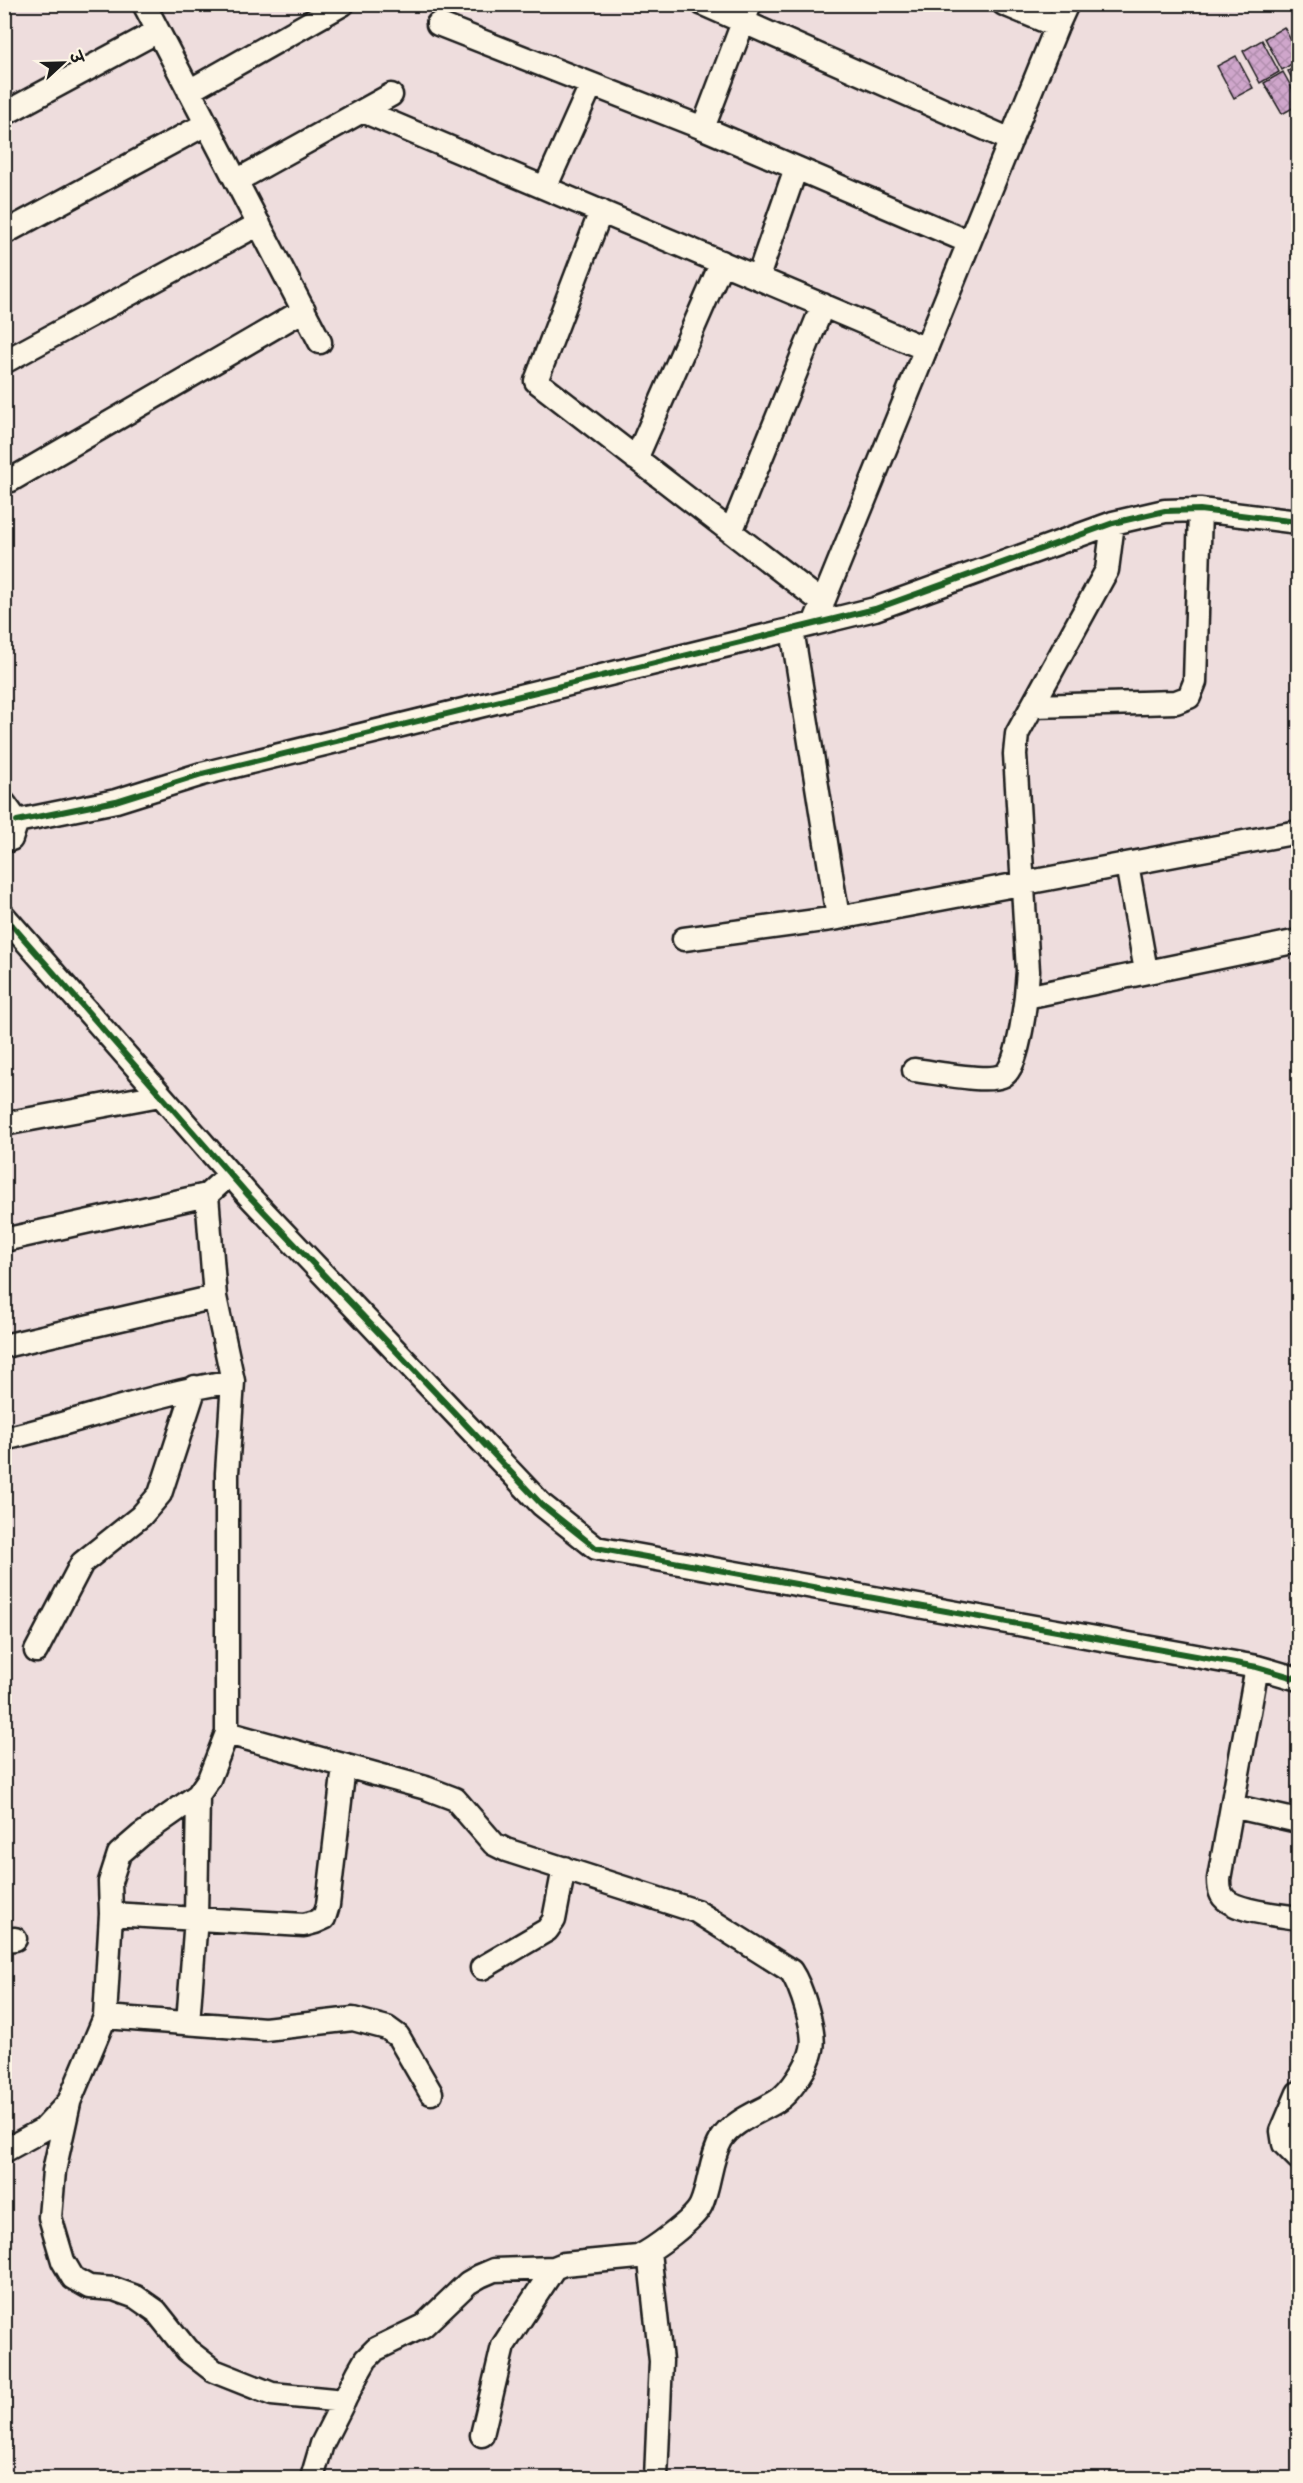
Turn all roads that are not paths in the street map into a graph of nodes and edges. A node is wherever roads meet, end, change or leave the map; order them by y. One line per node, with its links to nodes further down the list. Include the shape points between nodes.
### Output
1 (144, 4): 9 (street)
2 (343, 4): 11 (street)
3 (703, 4): 6 (street)
4 (1004, 4): 8 (street)
5 (1067, 4): 8 (street)
6 (747, 13): 16 (street); 17 (street)
7 (438, 24): 10 (street)
8 (1057, 26): 17 (street)
9 (158, 31): 11 (street); 14 (street)
10 (591, 85): 16 (street); 20 (street)
11 (189, 91): 15 (street)
12 (391, 95): 13 (street)
13 (363, 111): 19 (street); 20 (street)
14 (4, 114)
15 (206, 124): 19 (street); 23 (street)
16 (703, 129): 18 (street)
17 (1011, 140): 24 (street)
18 (796, 168): 24 (street); 26 (street)
19 (236, 181): 22 (street)
20 (545, 188): 21 (street)
21 (601, 211): 25 (street); 32 (street, via 536,381)
22 (258, 224): 28 (street); 31 (street)
23 (4, 233)
24 (969, 242): 30 (street)
25 (722, 262): 26 (street); 32 (street)
26 (758, 278): 27 (street)
27 (823, 305): 30 (street); 37 (street)
28 (304, 310): 29 (street); 33 (street)
29 (320, 342)
30 (926, 349): 38 (street)
31 (4, 362)
32 (636, 459): 37 (street)
33 (10, 480)
34 (1200, 510): 35 (street); 36 (street, via 1165,511); 41 (street, via 1196,682 1189,697 1176,702)
35 (1299, 522)
36 (1113, 523): 39 (street, via 875,609); 41 (street, via 1107,570)
37 (731, 532): 38 (street)
38 (823, 603): 39 (street)
39 (814, 624): 40 (street)
40 (792, 629): 42 (street, via 202,774 116,801); 47 (street)
41 (1034, 706): 45 (street, via 1017,734 1015,754)
42 (9, 826)
43 (1299, 832): 44 (street)
44 (1127, 864): 45 (street); 50 (street)
45 (1024, 882): 47 (street); 51 (street)
46 (4, 916): 53 (street)
47 (838, 918): 48 (street)
48 (684, 939)
49 (1299, 941): 50 (street)
50 (1146, 971): 51 (street)
51 (1026, 997): 52 (street, via 1013,1066 1004,1076)
52 (914, 1070)
53 (160, 1095): 54 (street); 55 (street)
54 (4, 1124)
55 (230, 1174): 56 (street); 64 (street, via 542,1505 596,1548)
56 (207, 1195): 57 (street); 58 (street)
57 (4, 1240)
58 (215, 1297): 59 (street); 60 (street)
59 (4, 1346)
60 (233, 1381): 61 (street); 66 (street, via 227,1473)
61 (195, 1387): 62 (street); 63 (street, via 160,1494 132,1524 82,1563)
62 (4, 1439)
63 (36, 1651)
64 (1257, 1667): 65 (street); 69 (street)
65 (1299, 1679)
66 (227, 1733): 67 (street); 68 (street)
67 (344, 1766): 71 (street, via 455,1799 494,1844); 73 (street, via 324,1918 304,1924)
68 (198, 1796): 72 (street, via 119,1854 110,1882); 73 (street)
69 (1232, 1806): 70 (street); 74 (street, via 1219,1879 1221,1893 1228,1903 1240,1908)
70 (1299, 1821)
71 (564, 1868): 75 (street, via 554,1920 547,1930); 83 (street, via 696,1911 791,1971 798,1981 813,2034 812,2050 789,2093 730,2128 717,2150 700,2207)
72 (111, 1914): 73 (street); 76 (street)
73 (196, 1918): 77 (street)
74 (1299, 1918)
75 (482, 1968)
76 (105, 2017): 77 (street); 80 (street)
77 (188, 2023): 78 (street, via 281,2028 353,2019 387,2028 398,2036)
78 (431, 2093)
79 (1299, 2093): 82 (street, via 1282,2131 1284,2144)
80 (69, 2102): 81 (street, via 44,2128); 85 (street, via 54,2171 50,2217 63,2261 74,2278 89,2287 114,2289 136,2297 156,2311 186,2350 214,2371 272,2394)
81 (4, 2151)
82 (1299, 2158)
83 (649, 2252): 84 (street, via 638,2257); 88 (street, via 661,2361)
84 (554, 2268): 85 (street, via 494,2270 474,2279 423,2326 376,2349 366,2359); 86 (street, via 503,2346)
85 (344, 2401): 87 (street, via 322,2444)
86 (482, 2435)
87 (312, 2478)
88 (656, 2478)

